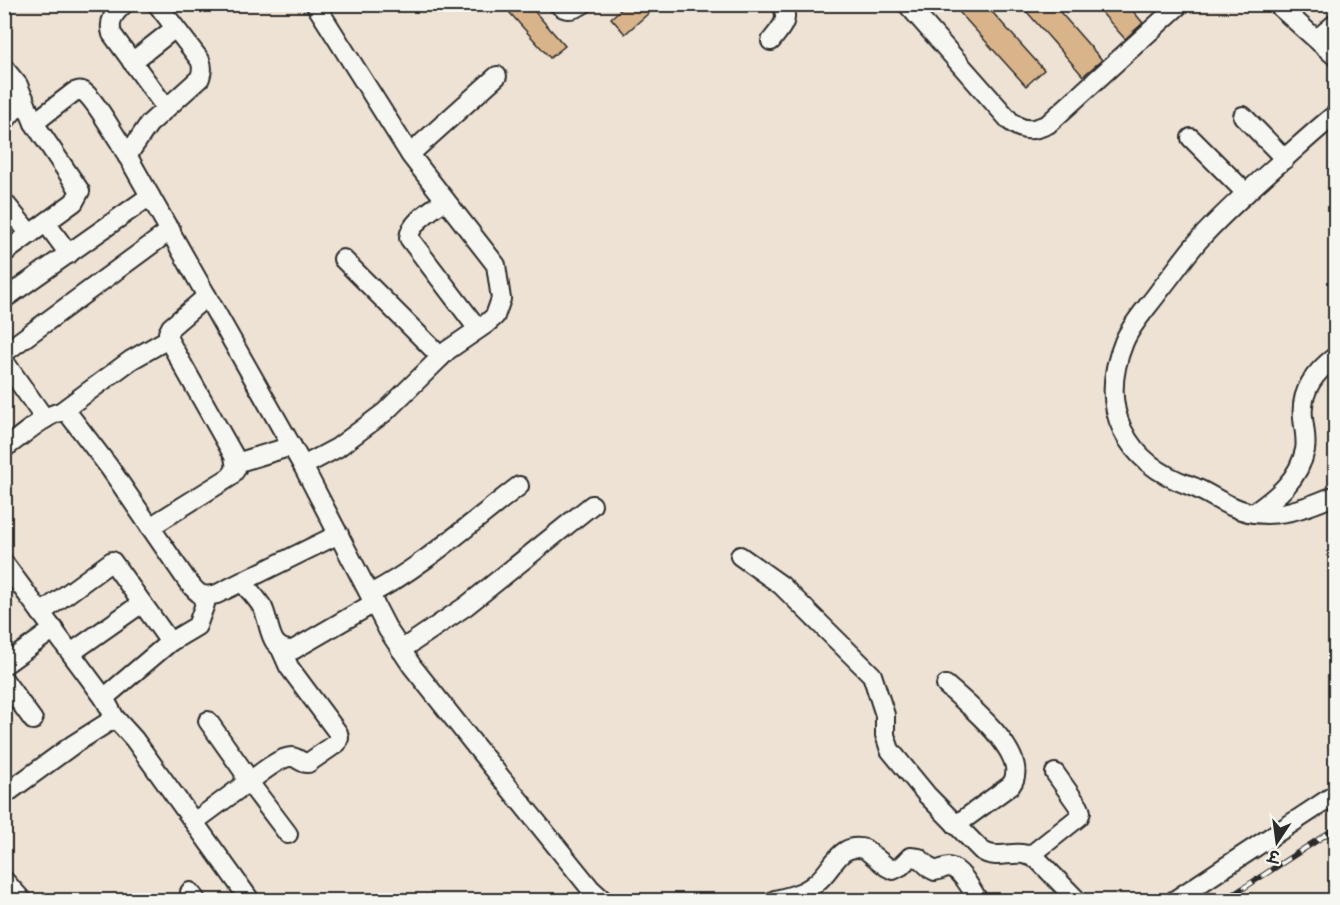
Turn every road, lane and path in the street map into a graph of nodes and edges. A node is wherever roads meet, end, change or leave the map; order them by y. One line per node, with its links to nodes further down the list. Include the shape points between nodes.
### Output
1 (124, 4): 15 (street, via 113,16 110,27)
2 (157, 4): 11 (street)
3 (315, 4): 25 (street)
4 (558, 4): 5 (street, via 575,9)
5 (583, 4)
6 (781, 4): 13 (street, via 786,18)
7 (907, 4): 8 (street, via 1010,121 1026,130 1048,124)
8 (1171, 7)
9 (1280, 7): 12 (street)
10 (1335, 23): 12 (street)
11 (175, 28): 15 (street); 19 (street, via 202,66 200,78)
12 (1317, 39): 14 (street)
13 (771, 41)
14 (1335, 57)
15 (132, 62): 19 (street)
16 (4, 68): 18 (street)
17 (497, 76): 25 (street)
18 (24, 98): 22 (street); 23 (street)
19 (166, 108): 26 (street, via 149,124)
20 (1335, 114): 27 (street)
21 (1243, 116): 27 (street)
22 (4, 122)
23 (34, 123): 26 (street, via 74,92 84,92); 32 (street, via 80,191 74,202)
24 (1191, 138): 28 (street)
25 (410, 154): 30 (street)
26 (127, 156): 29 (street)
27 (1285, 159): 28 (street)
28 (1246, 193): 53 (street, via 1198,241 1134,324 1119,356 1114,394 1124,437 1157,471 1232,507)
29 (150, 196): 33 (street); 36 (street)
30 (445, 200): 40 (street, via 496,265 501,299 495,316); 40 (street, via 419,221 409,238)
31 (4, 202): 34 (street)
32 (46, 222): 34 (street); 36 (street)
33 (171, 231): 38 (street); 44 (street)
34 (30, 234): 35 (street)
35 (4, 253)
36 (69, 254): 39 (street)
37 (343, 259): 43 (street)
38 (207, 296): 41 (street, via 171,327); 46 (street)
39 (4, 299)
40 (478, 329): 43 (street)
41 (168, 339): 45 (street, via 131,360); 48 (street)
42 (1335, 356): 53 (street, via 1318,371 1305,394 1305,449 1295,475)
43 (441, 357): 49 (street, via 385,412 337,448)
44 (6, 363): 45 (street)
45 (54, 415): 47 (street); 54 (street, via 67,412)
46 (291, 446): 48 (street); 49 (street)
47 (4, 448)
48 (236, 463): 54 (street, via 230,477)
49 (303, 466): 55 (street)
50 (519, 486): 60 (street)
51 (1335, 495): 53 (street, via 1279,514)
52 (592, 505): 66 (street, via 466,606)
53 (1254, 513)
54 (150, 527): 59 (street)
55 (339, 534): 58 (street); 60 (street)
56 (740, 556): 80 (street, via 787,591 872,675 885,715 890,750)
57 (4, 563): 62 (street)
58 (242, 582): 59 (street, via 217,594); 65 (street, via 260,603 270,634)
59 (201, 595): 64 (street, via 205,604 197,626)
60 (372, 598): 65 (street, via 293,650); 66 (street)
61 (142, 603): 62 (street, via 112,561); 64 (street); 67 (street)
62 (41, 613): 63 (street)
63 (54, 629): 67 (street); 68 (street)
64 (170, 642): 71 (street)
65 (281, 649): 76 (street, via 289,667 339,738 308,763 286,757)
66 (401, 650): 86 (street)
67 (71, 653): 71 (street)
68 (4, 665)
69 (4, 680): 73 (street)
70 (946, 686): 80 (street, via 1009,749 1015,765 1011,784)
71 (104, 698): 72 (street)
72 (115, 718): 78 (street); 79 (street)
73 (33, 720)
74 (208, 721): 76 (street)
75 (1055, 773): 82 (street, via 1081,812)
76 (247, 779): 79 (street); 81 (street)
77 (1335, 794): 90 (street)
78 (4, 795)
79 (194, 822): 85 (street)
80 (956, 825): 82 (street, via 986,854)
81 (288, 834)
82 (1031, 855): 89 (street)
83 (4, 880): 84 (street)
84 (22, 900)
85 (250, 900)
86 (603, 900)
87 (776, 900): 88 (street, via 802,893 820,881 838,856 861,847 893,870 914,856 935,871 952,868)
88 (978, 900)
89 (1077, 900)
90 (1175, 900)

